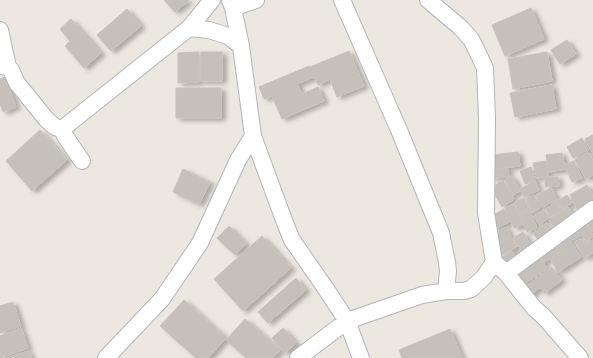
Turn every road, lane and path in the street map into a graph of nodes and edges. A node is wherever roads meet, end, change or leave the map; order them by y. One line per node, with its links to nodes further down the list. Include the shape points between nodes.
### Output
1 (212, 0): 6 (street)
2 (256, 0): 5 (street)
3 (342, 0): 16 (street, via 441,233 448,271)
4 (428, 0): 14 (street, via 460,27 475,47 485,68 486,214)
5 (232, 4): 8 (street)
6 (189, 28): 8 (street, via 209,30 228,36); 10 (street)
7 (0, 30): 9 (street)
8 (241, 46): 11 (street)
9 (4, 66): 10 (street, via 11,70 17,83 46,119 55,127)
10 (62, 129): 12 (street)
11 (253, 136): 17 (street, via 292,240); 18 (street, via 238,160 200,243 162,299)
12 (82, 161)
13 (593, 210): 15 (street)
14 (494, 262): 15 (street); 16 (street, via 484,277 471,289)
15 (506, 273): 21 (street)
16 (446, 291): 17 (street, via 422,296)
17 (347, 321): 19 (street); 20 (street)
18 (106, 358)
19 (298, 358)
20 (361, 358)
21 (580, 358)

